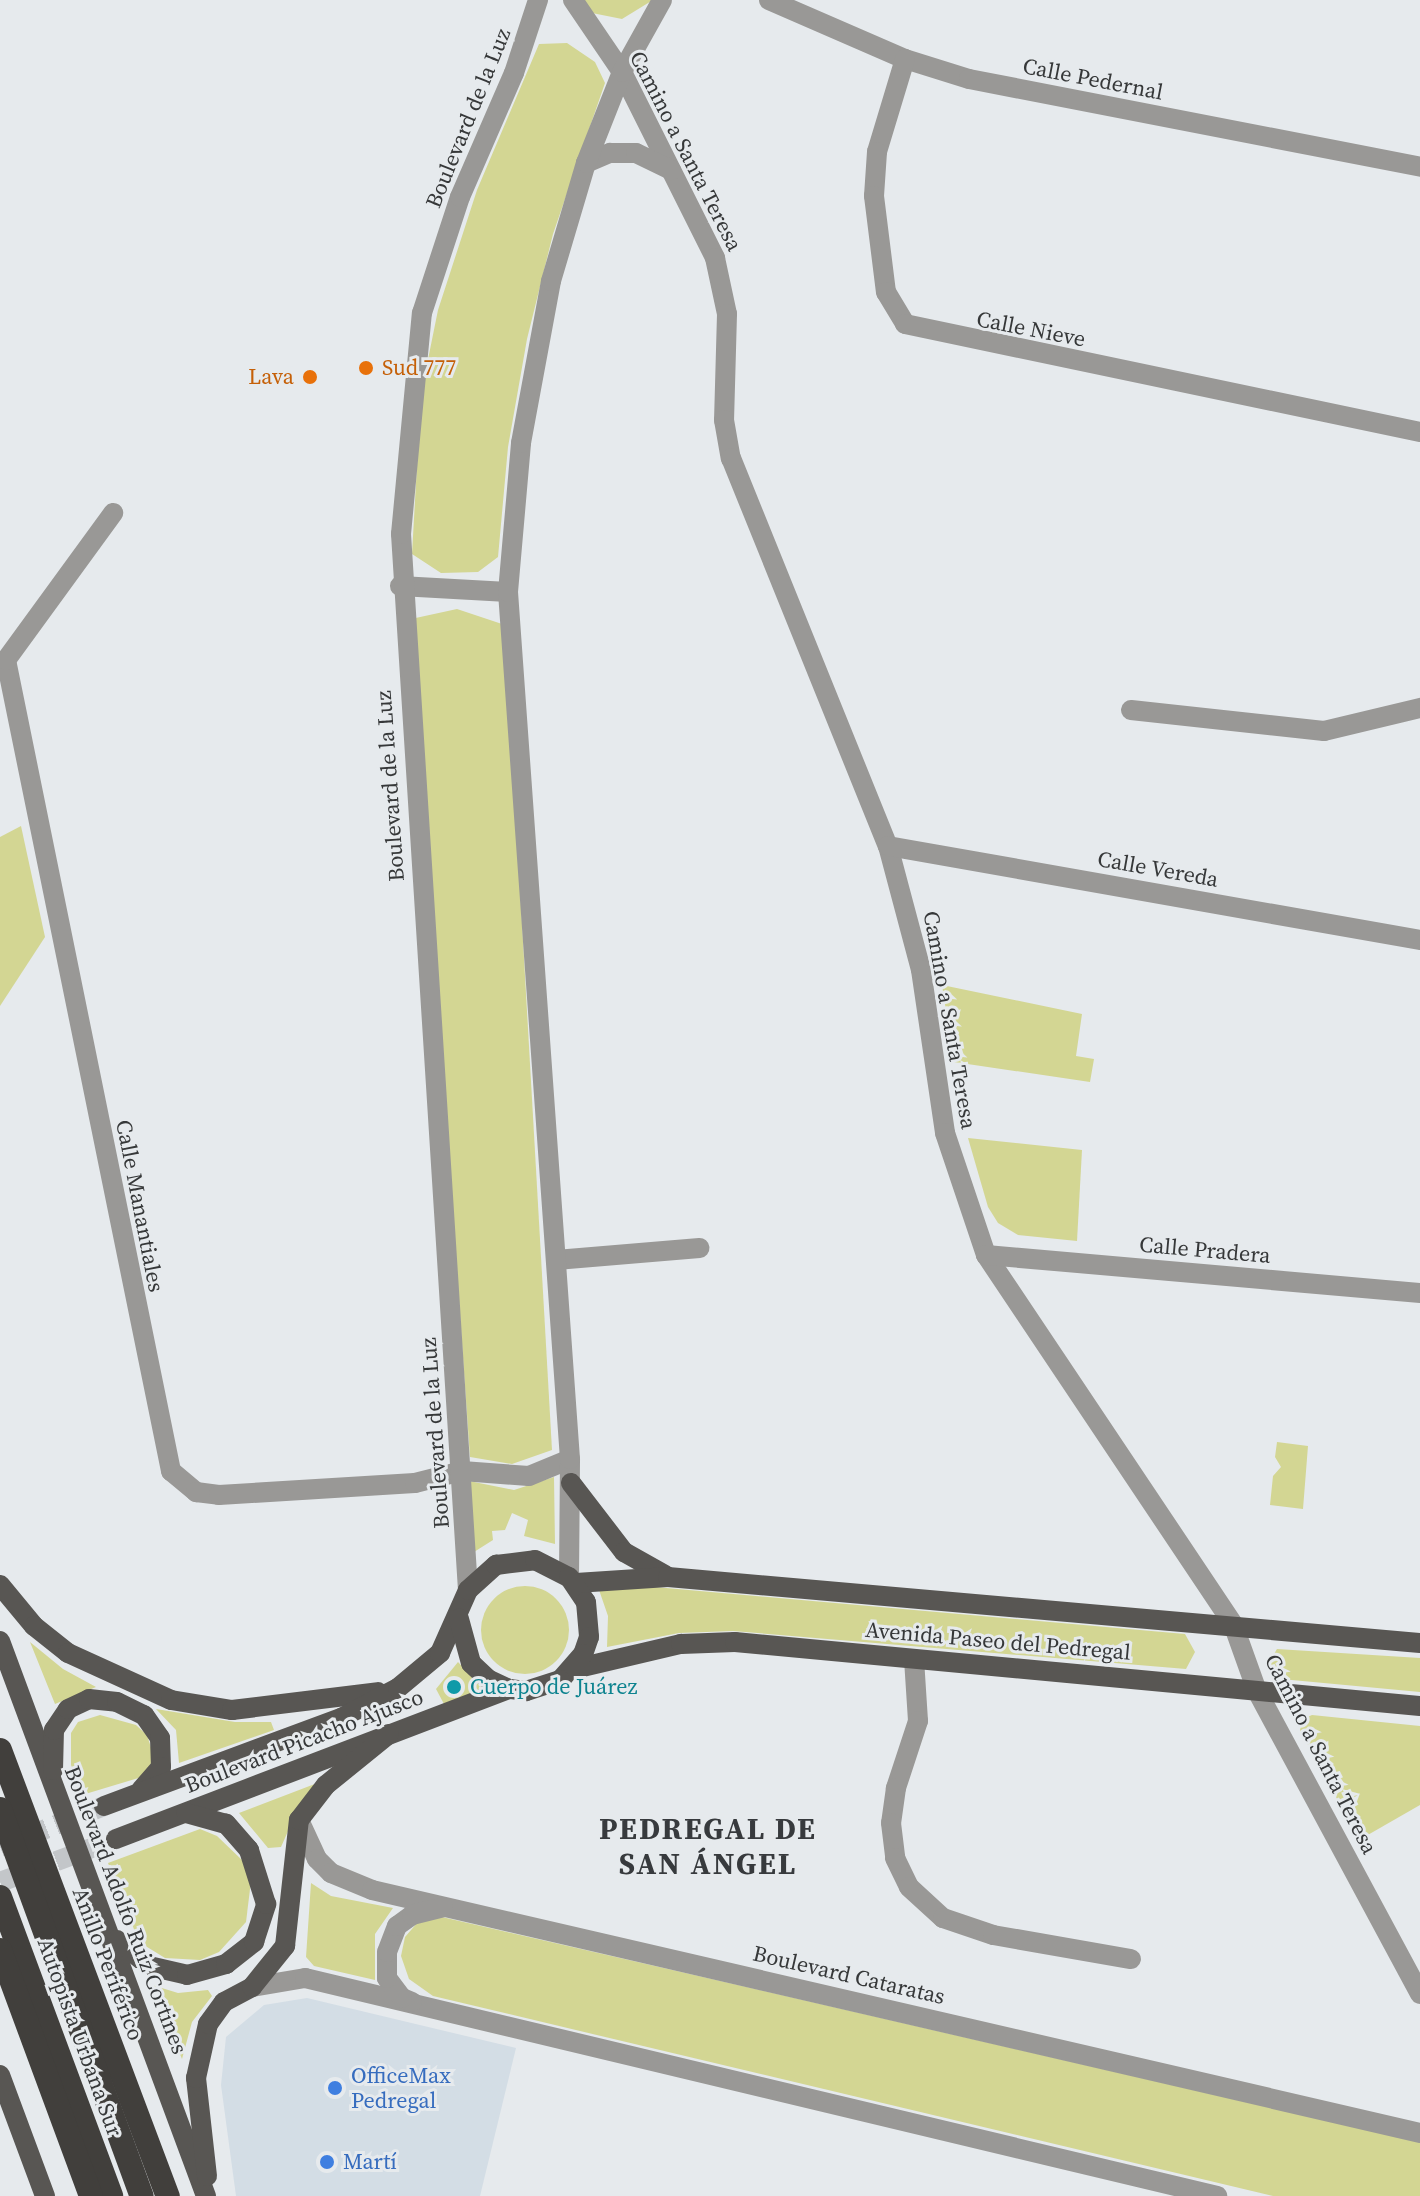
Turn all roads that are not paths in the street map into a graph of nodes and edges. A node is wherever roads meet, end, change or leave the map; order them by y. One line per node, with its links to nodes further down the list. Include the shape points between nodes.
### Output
1 (538, 0): 12 (street, Boulevard de la Luz, via 514,73 460,197 422,313 407,429)
2 (573, 0): 6 (street, Camino a Santa Teresa)
3 (662, 0): 6 (street)
4 (769, 0): 5 (street, Calle Pedernal)
5 (905, 59): 8 (street, Calle Pedernal, via 983,82); 10 (street, Calle Nieve, via 877,152 874,196 886,292 905,324)
6 (622, 72): 7 (street); 9 (street, Camino a Santa Teresa)
7 (586, 163): 9 (street, via 610,153 636,153); 13 (street, via 551,281 529,385)
8 (1420, 167)
9 (674, 173): 17 (street, Camino a Santa Teresa, via 715,258 725,296 724,420 731,458)
10 (1420, 432)
11 (113, 513): 14 (street)
12 (400, 586): 13 (street); 24 (street, Boulevard de la Luz)
13 (508, 592): 21 (street)
14 (3, 661): 24 (street, Calle Manantiales, via 171,1471 196,1492 219,1495 415,1483)
15 (1420, 708): 16 (street, via 1324,731)
16 (1131, 710)
17 (888, 846): 18 (street, Calle Vereda); 20 (street, Camino a Santa Teresa, via 918,956 945,1133)
18 (1420, 940)
19 (700, 1248): 21 (street)
20 (986, 1255): 22 (street, Calle Pradera); 31 (street, Camino a Santa Teresa)
21 (556, 1260): 23 (street)
22 (1420, 1293)
23 (570, 1459): 24 (street, Calle Manantiales, via 529,1476); 25 (street)
24 (462, 1471): 29 (street, Boulevard de la Luz)
25 (571, 1483): 26 (main road, via 624,1552); 27 (street)
26 (668, 1577): 27 (main road, Avenida Paseo del Pedregal); 31 (main road, Avenida Paseo del Pedregal)
27 (572, 1580): 29 (main road, via 553,1566 515,1559 496,1565); 35 (main road, via 590,1619 583,1654)
28 (0, 1585): 36 (main road, via 34,1626 68,1653 171,1700 232,1710)
29 (468, 1590): 30 (main road)
30 (459, 1619): 36 (main road, Boulevard Picacho Ajusco, via 440,1653); 37 (main road, via 471,1663)
31 (1233, 1624): 33 (main road, Avenida Paseo del Pedregal); 38 (street, Camino a Santa Teresa)
32 (0, 1641): 43 (main road, Boulevard Adolfo Ruiz Cortines)
33 (1420, 1643)
34 (914, 1659): 35 (main road, Avenida Paseo del Pedregal, via 708,1641); 38 (main road, Avenida Paseo del Pedregal); 53 (street, via 918,1721 896,1788 891,1823 895,1858 909,1887 943,1918 993,1935)
35 (574, 1669): 37 (main road, via 544,1688)
36 (398, 1688): 42 (main road, Boulevard Picacho Ajusco, via 341,1718)
37 (509, 1689): 40 (main road, Boulevard Picacho Ajusco)
38 (1257, 1691): 39 (main road, Avenida Paseo del Pedregal); 55 (street, Camino a Santa Teresa)
39 (1420, 1706)
40 (389, 1734): 46 (main road, Boulevard Picacho Ajusco); 47 (main road, via 326,1785)
41 (0, 1750): 65 (highway, Anillo Periférico)
42 (139, 1793): 43 (main road, via 161,1767 154,1724 131,1707 89,1699 68,1709 54,1730 52,1764); 44 (main road, Boulevard Picacho Ajusco)
43 (58, 1797): 51 (main road, Boulevard Adolfo Ruiz Cortines)
44 (104, 1806)
45 (0, 1809): 64 (highway, Autopista Urbana Sur, bridge)
46 (182, 1813): 48 (main road, Boulevard Picacho Ajusco); 51 (main road, via 213,1817 249,1850 266,1904 254,1942 226,1964 187,1975 149,1966)
47 (299, 1820): 50 (street, Boulevard Cataratas, via 317,1859 345,1882); 54 (main road, via 289,1934 279,1956)
48 (116, 1839)
49 (0, 1897): 63 (highway, Autopista Urbana Sur)
50 (447, 1906): 56 (street, via 412,1915 397,1926 387,1952 387,1978 402,1998); 59 (street, Boulevard Cataratas)
51 (114, 1937): 66 (main road, Boulevard Adolfo Ruiz Cortines)
52 (0, 1950): 57 (highway)
53 (1131, 1959)
54 (252, 1987): 56 (street, via 305,1978); 66 (main road, via 215,2012 201,2048 198,2107)
55 (1420, 1994)
56 (424, 2006): 67 (street)
57 (44, 2065): 61 (highway); 62 (highway)
58 (0, 2075): 60 (main road)
59 (1420, 2133)
60 (45, 2196)
61 (78, 2196)
62 (91, 2196)
63 (111, 2196)
64 (142, 2196)
65 (168, 2196)
66 (208, 2196)
67 (1217, 2196)

